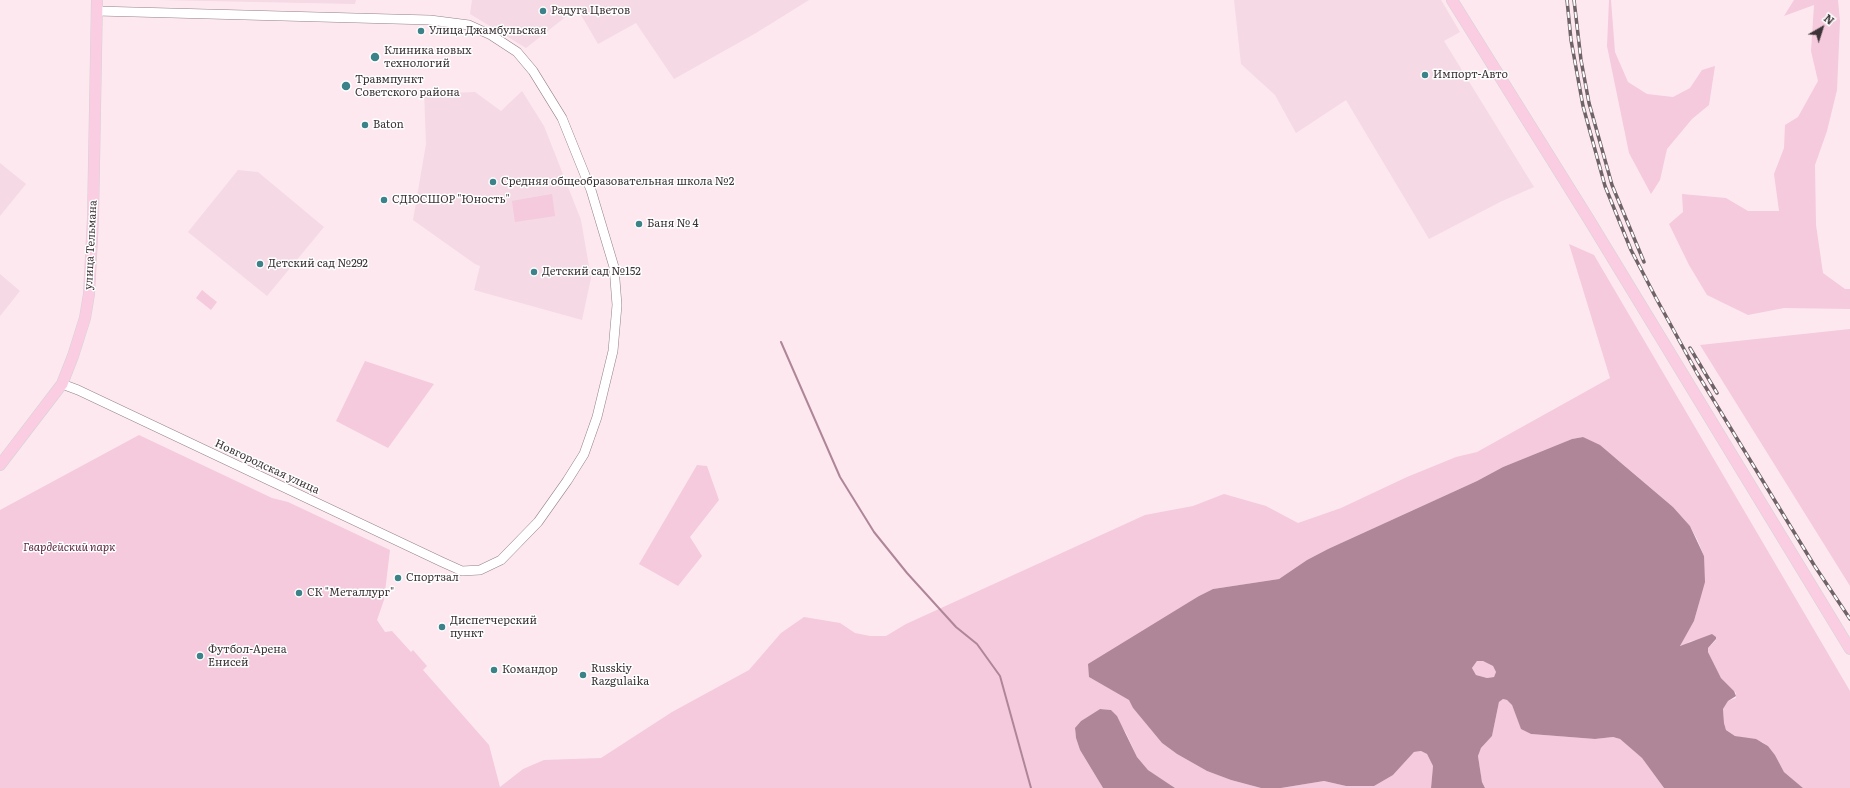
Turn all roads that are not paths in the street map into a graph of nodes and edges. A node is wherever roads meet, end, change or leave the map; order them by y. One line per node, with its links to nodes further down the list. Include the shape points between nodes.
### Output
1 (1452, 0): 5 (main road)
2 (97, 6): 3 (main road, улица Тельмана, via 94,204 89,294 74,356); 3 (street, Новгородская улица, via 430,20 469,25 491,35 516,52 543,86 562,118 591,190 614,267 617,305 613,351 597,417 584,454 538,522 501,560 480,570 462,571)
3 (62, 384): 4 (main road, улица Тельмана)
4 (0, 465)
5 (1850, 649)

